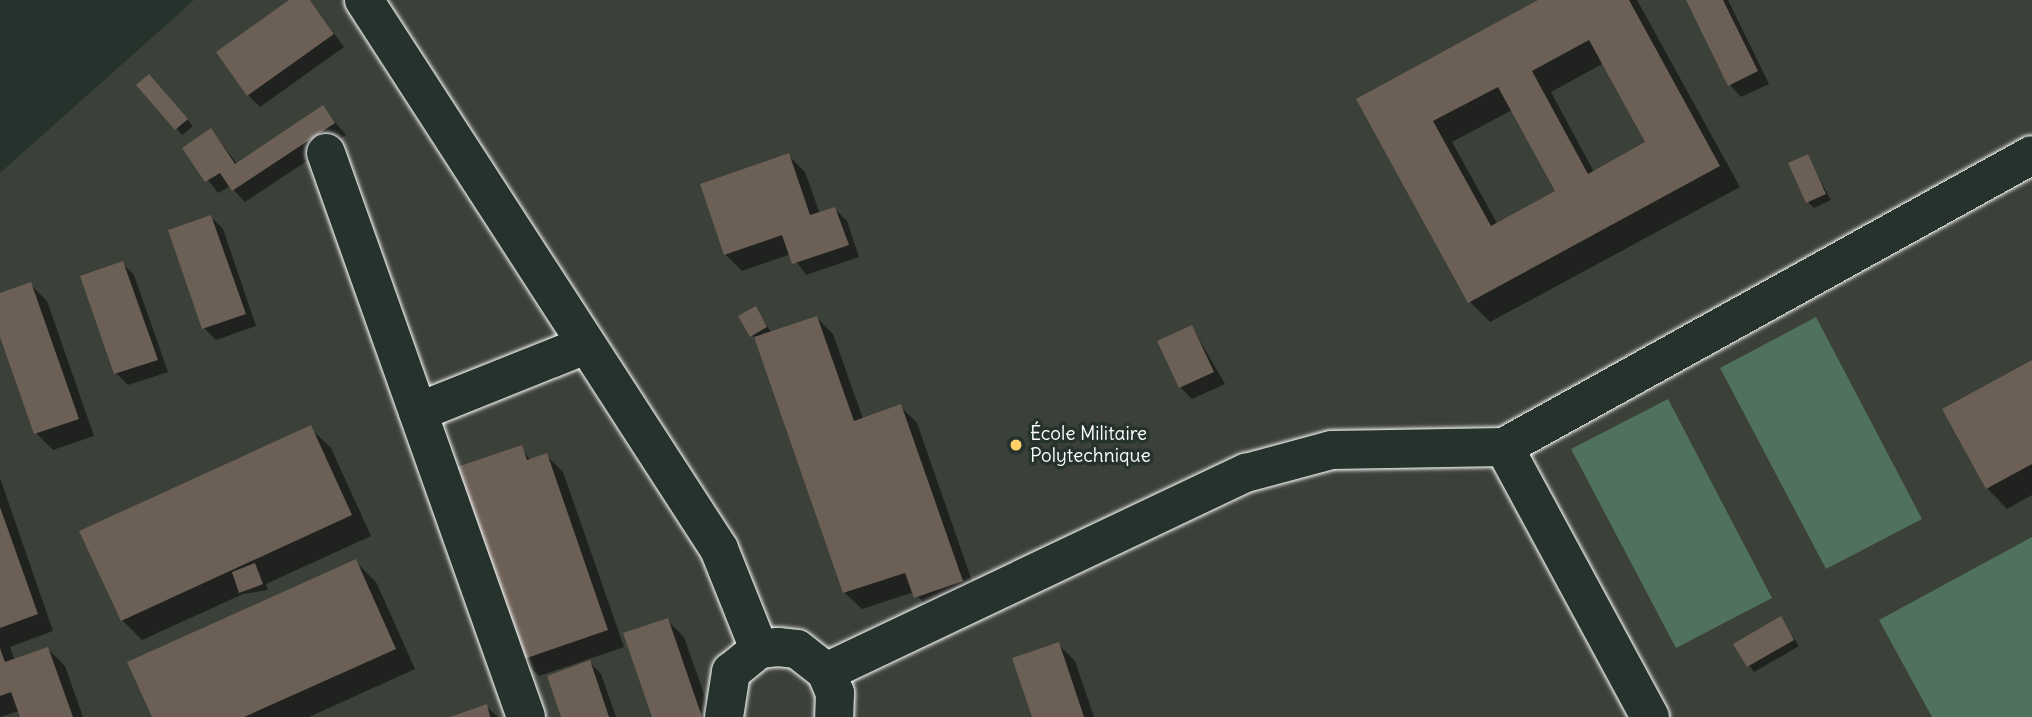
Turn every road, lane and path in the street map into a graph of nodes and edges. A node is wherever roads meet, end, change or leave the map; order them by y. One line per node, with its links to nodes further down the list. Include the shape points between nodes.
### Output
1 (364, 0): 4 (street)
2 (326, 153): 5 (street)
3 (2032, 155): 6 (street)
4 (583, 346): 5 (street); 7 (street, via 719,549)
5 (418, 412): 9 (street)
6 (1504, 447): 8 (street, via 1332,450 1246,473); 12 (street)
7 (759, 649): 8 (street, via 797,649); 10 (street, via 731,672)
8 (826, 672): 11 (street, via 835,693)
9 (526, 717)
10 (724, 717)
11 (834, 717)
12 (1650, 717)

